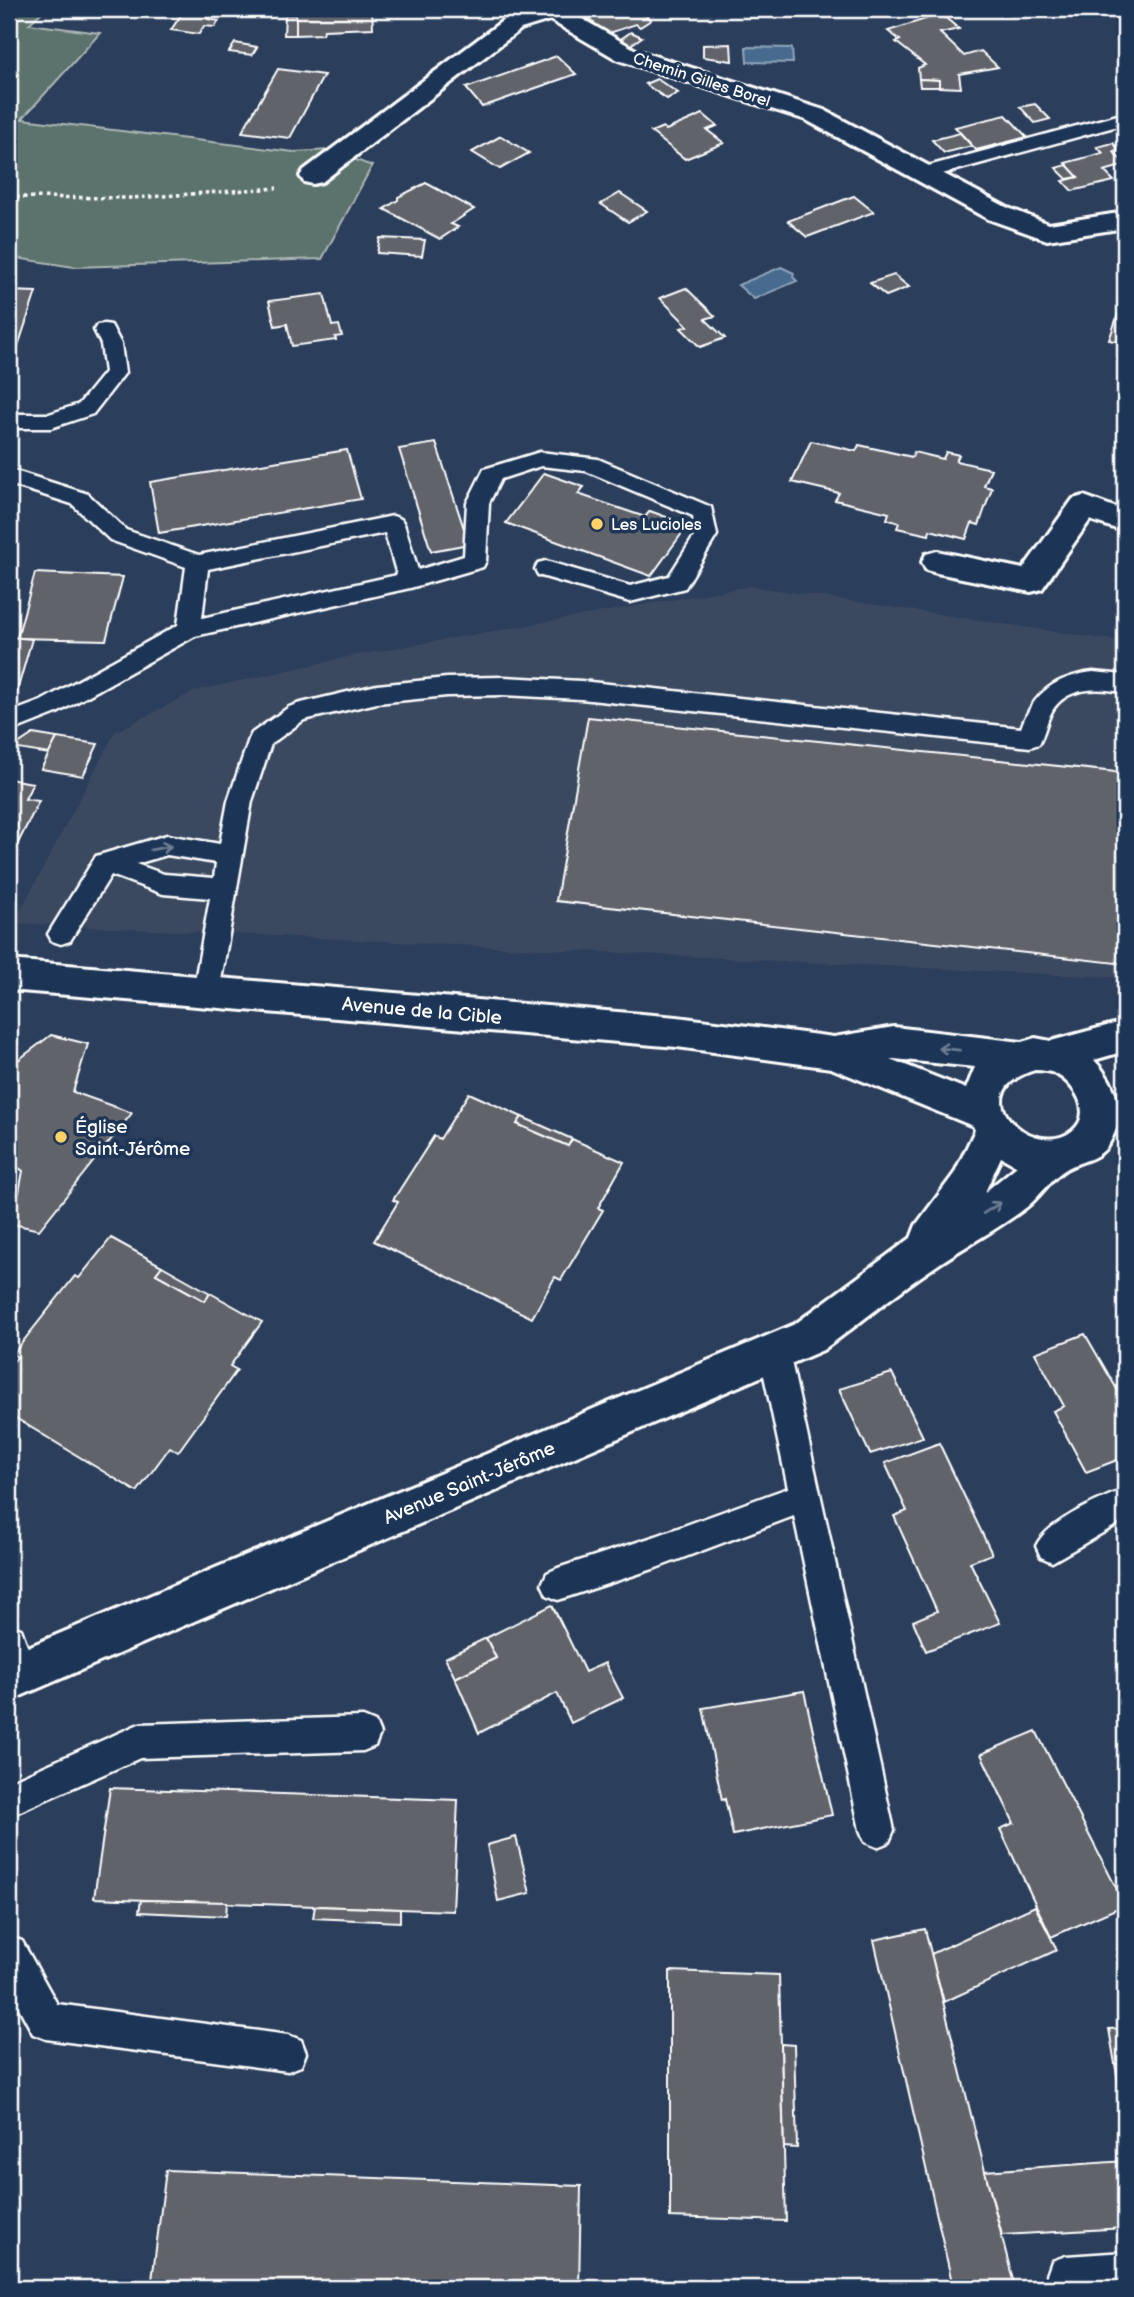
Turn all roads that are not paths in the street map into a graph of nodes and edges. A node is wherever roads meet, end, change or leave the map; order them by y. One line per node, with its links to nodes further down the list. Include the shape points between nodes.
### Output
1 (553, 10): 3 (street, Chemin Gilles Borel, via 627,55 815,115); 4 (street, Chemin Gilles Borel, via 513,24)
2 (1125, 118): 3 (lane)
3 (924, 173): 5 (street, Chemin Gilles Borel, via 998,213 1047,232)
4 (313, 176)
5 (1125, 220)
6 (104, 330): 7 (lane, via 115,373 86,410 51,421)
7 (9, 421)
8 (9, 476): 11 (lane, via 80,499 118,536)
9 (1125, 522): 10 (street, via 1084,506 1031,582)
10 (937, 562)
11 (198, 563): 13 (lane, via 393,524); 14 (lane)
12 (546, 569): 13 (lane, via 629,594 677,582 706,536 703,512 590,464 540,459 492,474 478,503 475,561)
13 (410, 580): 14 (lane)
14 (189, 629): 16 (lane, via 49,707)
15 (1125, 684): 17 (lane, via 1070,683 1045,702 1030,738 581,690 447,687 377,694 297,713 261,739 240,801)
16 (9, 723)
17 (230, 855): 18 (lane, one-way to 17, via 167,845); 19 (lane)
18 (105, 863): 19 (lane, via 163,884); 20 (lane)
19 (223, 889): 22 (lane)
20 (61, 934)
21 (9, 975): 22 (street, Avenue de la Cible)
22 (206, 992): 24 (street, Avenue de la Cible, via 677,1032)
23 (1125, 1036): 25 (street)
24 (834, 1054): 25 (street, Avenue de la Cible, one-way to 24, via 894,1043); 27 (street, Avenue de la Cible)
25 (1035, 1056): 26 (street, via 1071,1064 1086,1076); 27 (street, via 1002,1062 990,1072 981,1099)
26 (1112, 1118): 28 (street, via 1083,1146)
27 (989, 1122): 28 (street, via 1021,1149); 29 (street, Avenue Saint-Jérôme, via 968,1186)
28 (1054, 1155): 29 (street, Avenue Saint-Jérôme, one-way to 28, via 1014,1194)
29 (914, 1258): 30 (street, Avenue Saint-Jérôme, via 809,1337)
30 (774, 1352): 31 (lane); 35 (street, Avenue Saint-Jérôme)
31 (806, 1496): 34 (lane); 38 (lane)
32 (1125, 1504): 33 (lane)
33 (1052, 1546)
34 (558, 1584)
35 (13, 1664)
36 (363, 1734): 37 (lane, via 139,1741)
37 (9, 1799)
38 (877, 1830)
39 (9, 1954): 40 (lane, via 46,2021)
40 (288, 2053)
41 (1125, 2271): 42 (lane)
42 (1066, 2275)

